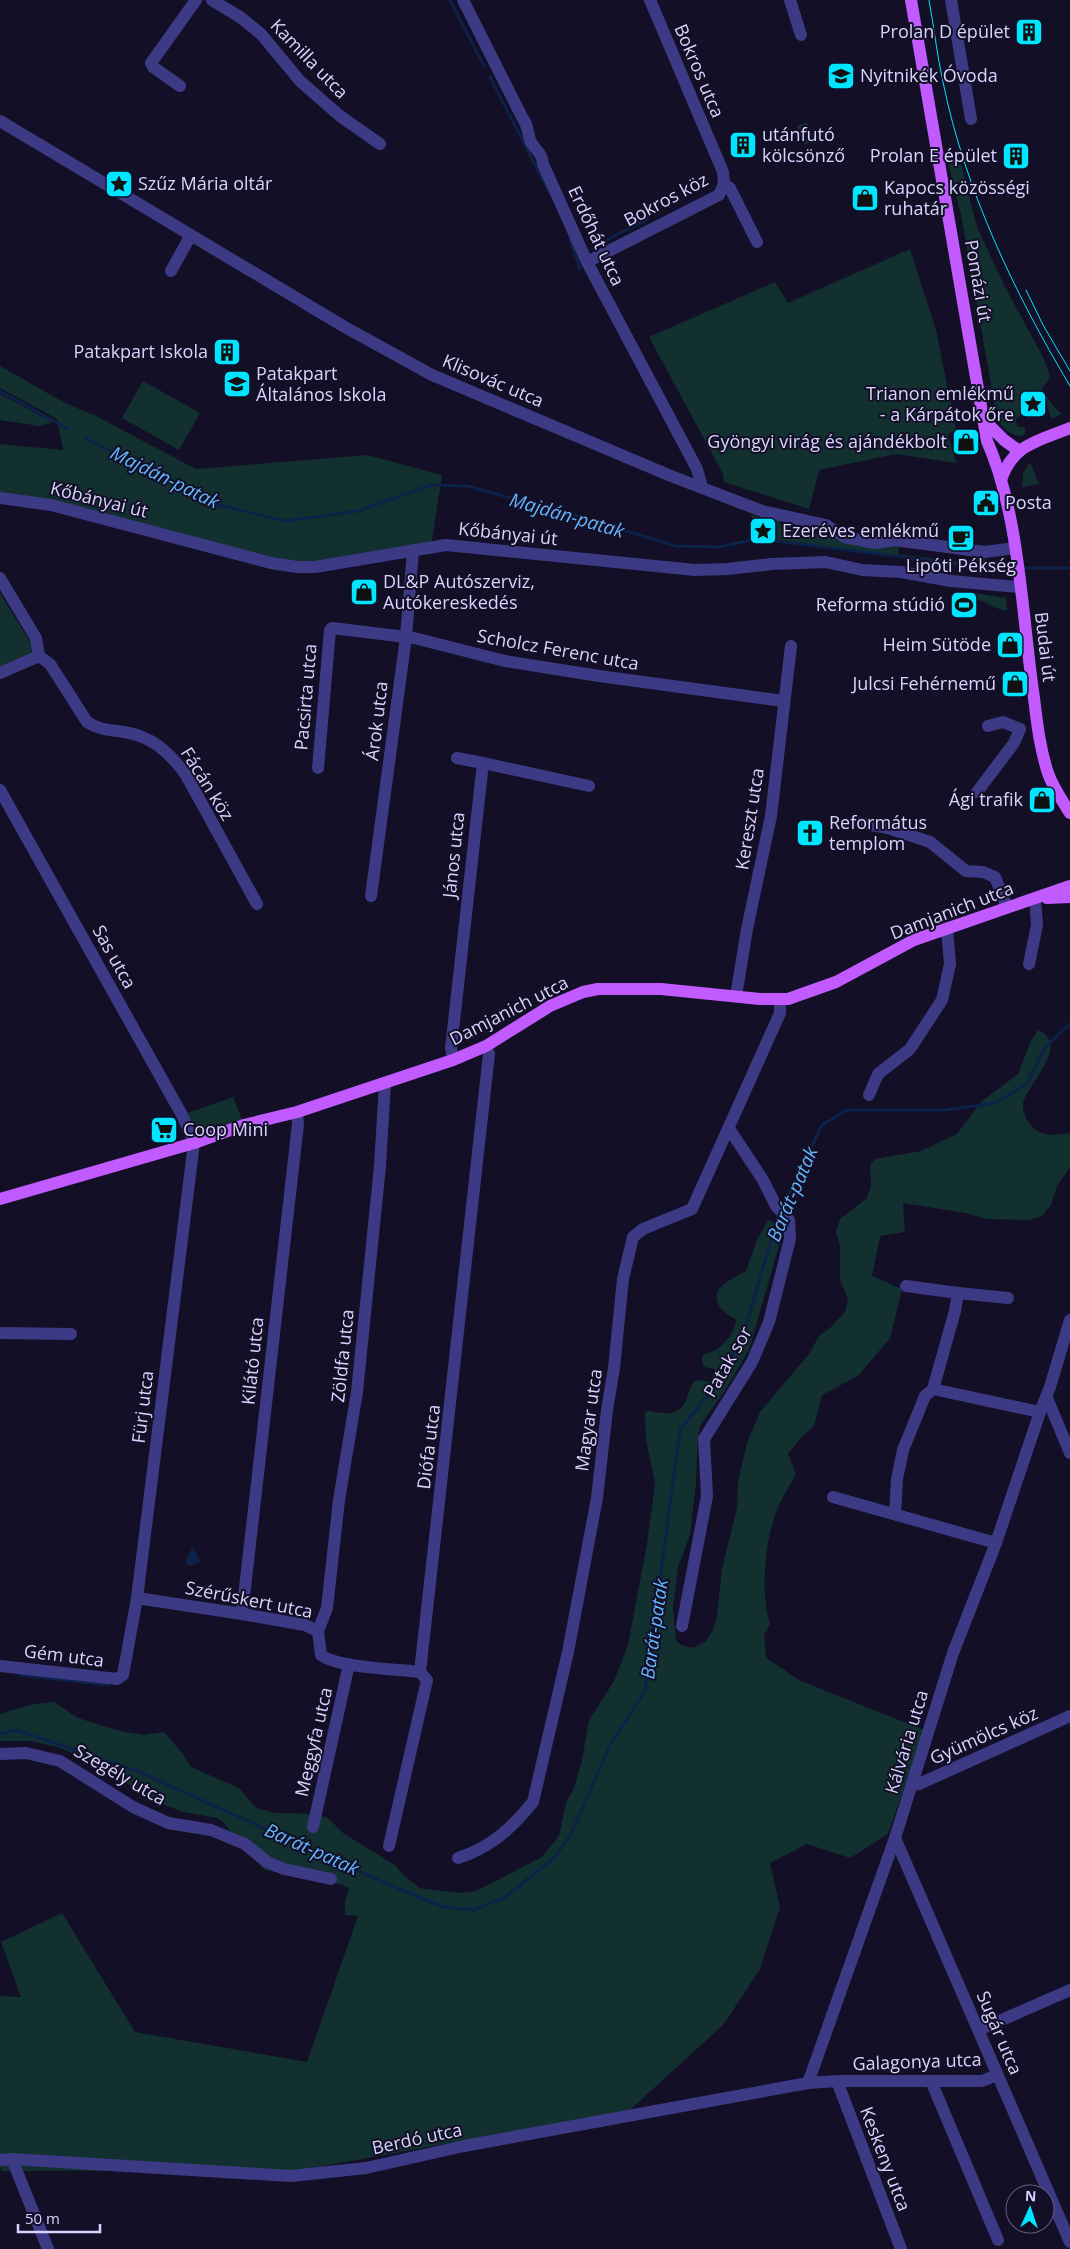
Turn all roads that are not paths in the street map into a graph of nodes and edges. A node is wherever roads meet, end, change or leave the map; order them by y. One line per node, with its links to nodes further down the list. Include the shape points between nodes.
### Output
1 (196, 0): 9 (street, via 151,63)
2 (212, 0): 12 (street, Kamilla utca, via 261,34 300,81 340,116)
3 (463, 0): 16 (street, Erdőhát utca, via 528,126 530,140 542,154)
4 (650, 0): 13 (street, Bokros utca, via 723,172)
5 (790, 0): 8 (street)
6 (910, 0): 18 (main road, Pomázi út)
7 (951, 0): 10 (street)
8 (800, 35)
9 (180, 86)
10 (971, 119)
11 (0, 121): 14 (street, Klisovác utca)
12 (380, 144)
13 (724, 184): 15 (street, Bokros köz, via 730,188); 16 (street, Bokros köz, via 719,195)
14 (191, 235): 17 (street); 23 (street, Klisovác utca, via 432,375)
15 (757, 242)
16 (587, 262): 23 (street, Erdőhát utca, via 697,470)
17 (171, 270)
18 (985, 421): 20 (main road, Pomázi út, via 987,441); 21 (main road)
19 (1070, 428): 21 (main road)
20 (994, 454): 21 (main road); 22 (main road, Budai út)
21 (1015, 454): 22 (main road)
22 (1001, 480): 26 (main road, Budai út)
23 (702, 487): 26 (street, Klisovác utca, via 762,511 822,524 841,536 875,543 894,540)
24 (0, 498): 25 (street, Kőbányai út, via 51,504 291,566 315,567)
25 (414, 550): 28 (street, Kőbányai út, via 464,546 695,570 826,562 951,581); 30 (street, Árok utca)
26 (1015, 553): 28 (main road, Budai út)
27 (0, 578): 32 (street, via 36,638)
28 (1019, 583): 36 (main road, Budai út)
29 (330, 630): 30 (street, Scholcz Ferenc utca); 40 (street, Pacsirta utca)
30 (406, 637): 34 (street, Scholcz Ferenc utca, via 505,661); 47 (street, Árok utca)
31 (791, 646): 34 (street, Kereszt utca)
32 (39, 656): 33 (street); 50 (street, Fácán köz, via 50,664 87,722 94,727 127,732 149,740 175,760)
33 (0, 673)
34 (783, 701): 54 (street, Kereszt utca, via 771,816)
35 (988, 726): 37 (street, via 1003,722)
36 (1038, 727): 37 (street); 44 (main road, Budai út, via 1048,773)
37 (1020, 729): 42 (street, via 1014,743)
38 (457, 758): 39 (street)
39 (482, 763): 41 (street); 57 (street, János utca, via 451,1048)
40 (318, 768)
41 (590, 786)
42 (977, 792)
43 (1, 795): 62 (street, Sas utca, via 182,1116)
44 (1070, 813)
45 (860, 823): 51 (street, via 888,828 930,842 966,871 995,877)
46 (1070, 886): 49 (main road)
47 (371, 896)
48 (1070, 897): 49 (main road)
49 (1035, 899): 51 (main road, Damjanich utca); 53 (street, via 1038,925)
50 (257, 904)
51 (1006, 907): 52 (main road, Damjanich utca)
52 (948, 928): 55 (main road, Damjanich utca, via 914,940 836,982); 59 (street, via 950,964 942,1000 910,1049 878,1074)
53 (1029, 964)
54 (736, 996): 55 (main road, Damjanich utca); 56 (main road, Damjanich utca, via 661,989 598,989 550,1006)
55 (780, 1000): 61 (street, Magyar utca, via 780,1013)
56 (486, 1046): 57 (main road, Damjanich utca); 83 (street, Diófa utca, via 490,1054 488,1073)
57 (453, 1060): 58 (main road, Damjanich utca)
58 (385, 1084): 60 (main road, Damjanich utca); 80 (street, Zöldfa utca, via 357,1392 339,1500 327,1608)
59 (870, 1095)
60 (296, 1112): 62 (main road, Damjanich utca); 78 (street, Kilátó utca, via 298,1124)
61 (730, 1130): 79 (street, Patak sor, via 776,1206 789,1220 790,1239 770,1322 752,1362 704,1439 707,1496); 91 (street, Magyar utca, via 692,1210 643,1229 633,1237 623,1279 597,1498 568,1652 533,1802 519,1820 496,1840 477,1852)
62 (194, 1143): 63 (main road, Damjanich utca); 77 (street, Fürj utca)
63 (0, 1200)
64 (906, 1286): 65 (street)
65 (958, 1293): 66 (street); 70 (street)
66 (1008, 1298)
67 (1070, 1320): 71 (street)
68 (0, 1333): 69 (street)
69 (71, 1334)
70 (933, 1389): 72 (street); 75 (street, via 925,1396 903,1450 897,1479)
71 (1047, 1398): 72 (street); 73 (street)
72 (1040, 1412): 76 (street, Kálvária utca)
73 (1070, 1453)
74 (833, 1498): 75 (street)
75 (896, 1514): 76 (street)
76 (996, 1543): 87 (street, Kálvária utca, via 953,1653)
77 (137, 1598): 78 (street, Szérűskert utca); 84 (street, Fürj utca)
78 (242, 1614): 80 (street, Szérűskert utca, via 305,1625)
79 (682, 1626)
80 (318, 1631): 81 (street, Szérűskert utca, via 321,1655)
81 (349, 1664): 83 (street, Szérűskert utca); 88 (street, Meggyfa utca)
82 (0, 1666): 84 (street, Gém utca, via 117,1679)
83 (420, 1672): 90 (street, Diófa utca, via 427,1680)
84 (123, 1675)
85 (1070, 1716): 87 (street, Gyümölcs köz)
86 (0, 1754): 92 (street, Szegély utca, via 26,1753 60,1761 133,1807 168,1822 211,1830 245,1844 267,1862)
87 (912, 1785): 89 (street, Kálvária utca)
88 (313, 1827)
89 (894, 1838): 94 (street, Sugár utca); 98 (street, Kálvária utca)
90 (389, 1846)
91 (458, 1858)
92 (332, 1879)
93 (1070, 1990): 94 (street)
94 (979, 2030): 95 (street, Sugár utca)
95 (997, 2075): 97 (street, Galagonya utca, via 982,2081); 101 (street, Sugár utca)
96 (837, 2081): 97 (street, Galagonya utca); 98 (street, Berdó utca); 103 (street, Keskeny utca)
97 (931, 2081): 100 (street)
98 (808, 2084): 99 (street, Berdó utca, via 464,2146 366,2168 291,2176)
99 (6, 2159): 102 (street)
100 (998, 2240)
101 (1070, 2242)
102 (48, 2249)
103 (901, 2249)

